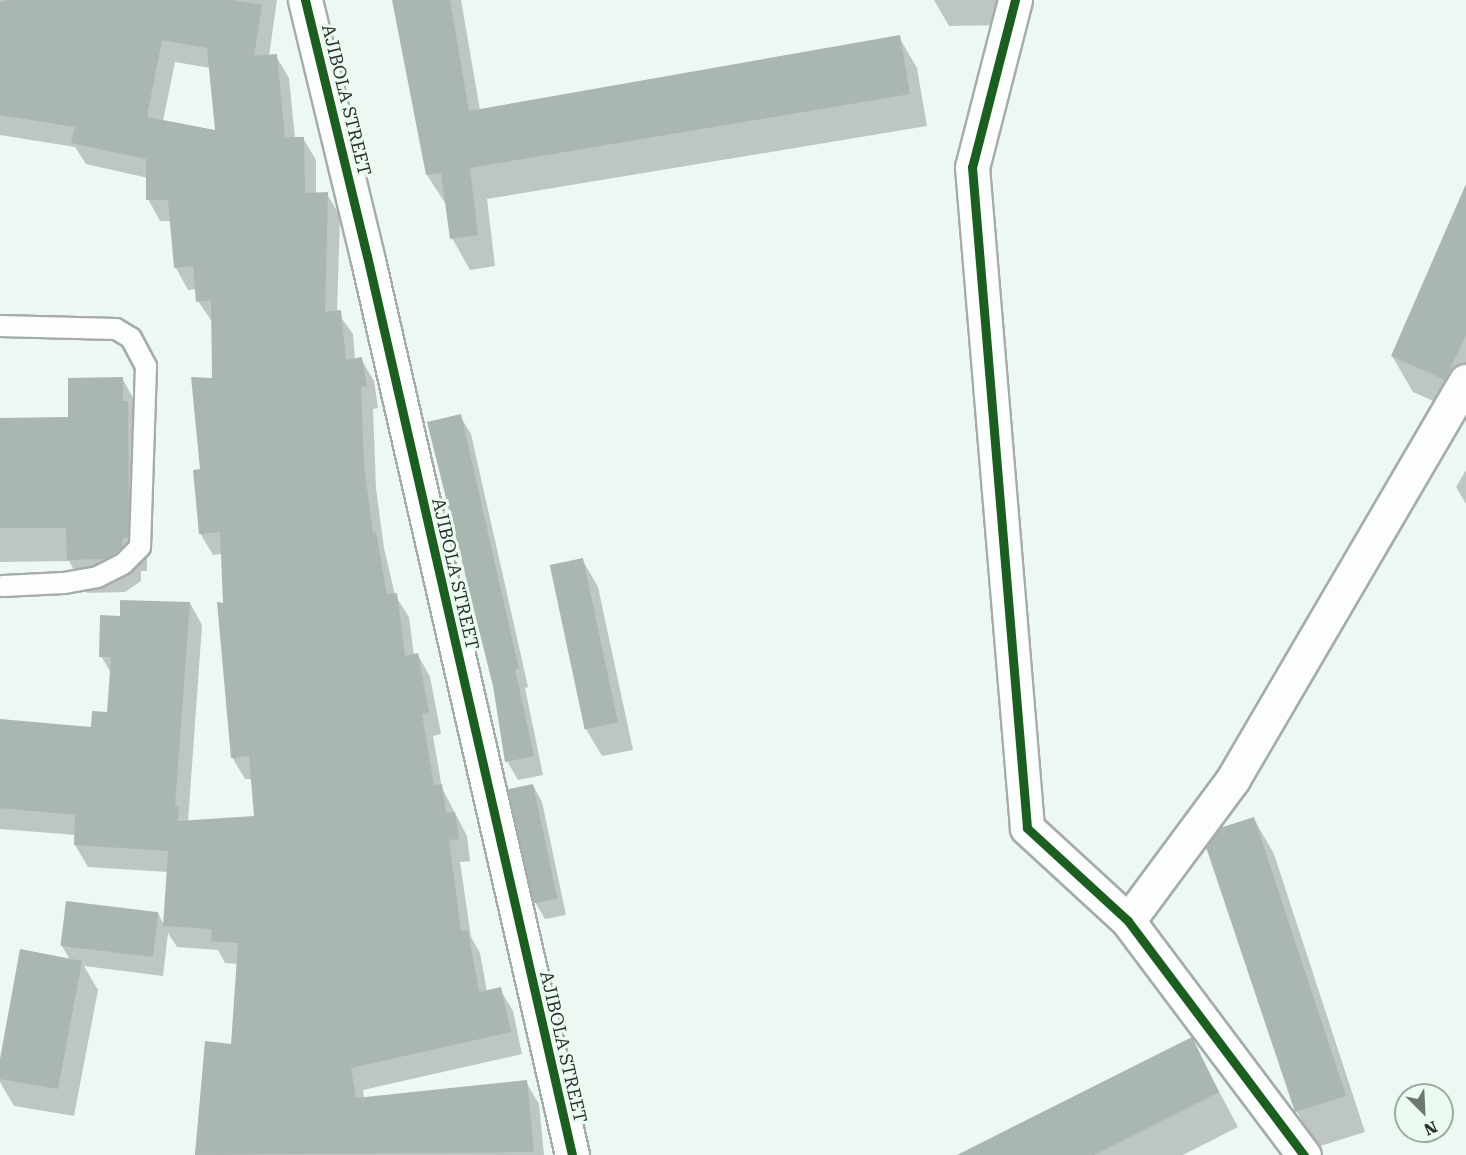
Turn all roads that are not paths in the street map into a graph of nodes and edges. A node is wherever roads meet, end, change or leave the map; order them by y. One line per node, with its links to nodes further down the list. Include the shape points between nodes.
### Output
1 (305, 0): 7 (street, AJIBOLA STREET)
2 (1015, 0): 6 (street, via 972,167 1027,828)
3 (0, 326): 5 (lane, via 116,329 131,338 146,366 140,547 123,564 98,577)
4 (1466, 381): 6 (street, via 1233,779)
5 (2, 586)
6 (1128, 921): 8 (street)
7 (572, 1155)
8 (1304, 1155)

